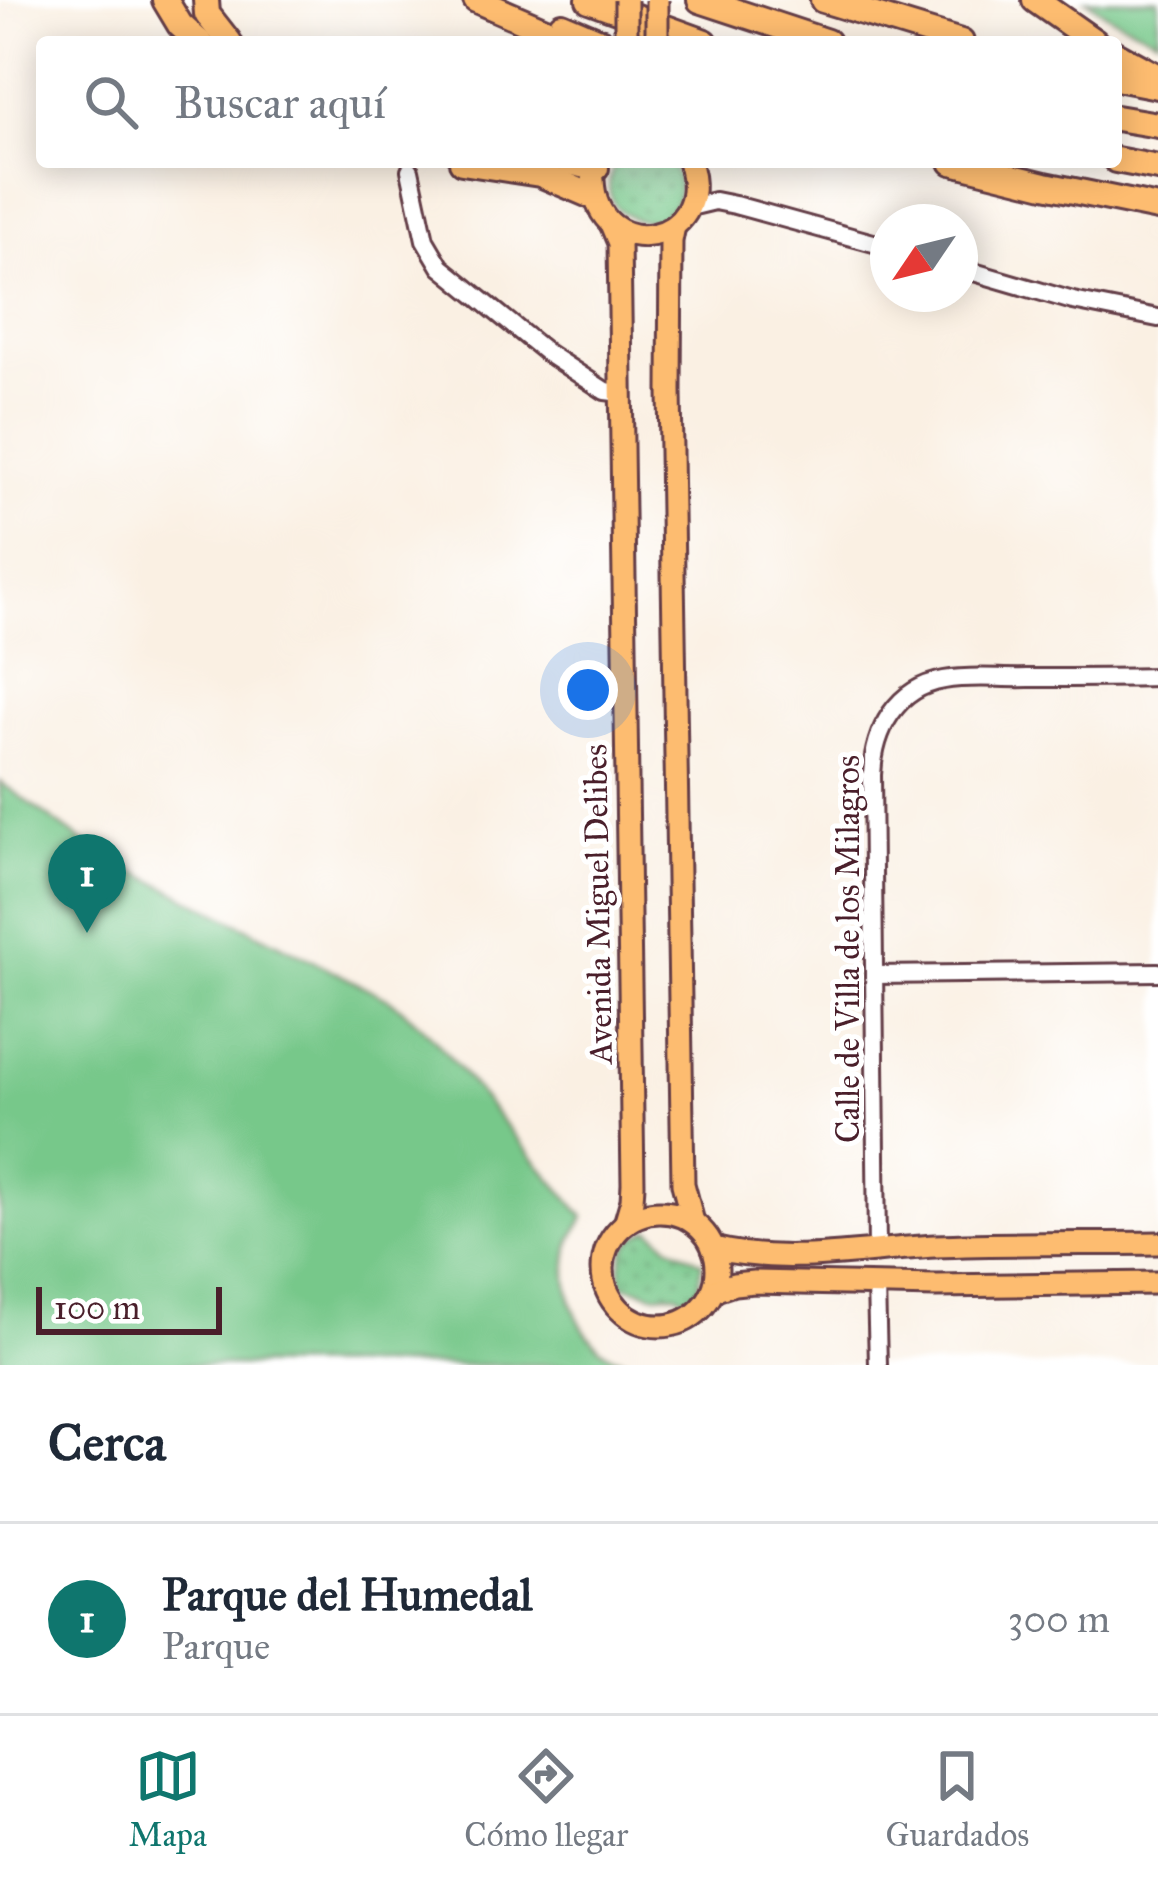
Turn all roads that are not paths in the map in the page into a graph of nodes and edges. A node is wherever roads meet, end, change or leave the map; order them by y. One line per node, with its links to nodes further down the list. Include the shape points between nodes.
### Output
1 (164, 0): 11 (highway)
2 (206, 0): 12 (highway)
3 (476, 0): 13 (highway)
4 (505, 0): 14 (highway)
5 (589, 0): 17 (highway)
6 (626, 0): 15 (main road, bridge)
7 (657, 0): 16 (main road, bridge)
8 (700, 0): 18 (highway)
9 (823, 0): 19 (highway)
10 (1035, 0): 20 (highway)
11 (192, 36)
12 (224, 36)
13 (559, 36)
14 (588, 36)
15 (626, 36)
16 (657, 36)
17 (688, 36)
18 (809, 36)
19 (941, 36)
20 (1086, 36)
21 (1122, 57): 22 (highway)
22 (1158, 76)
23 (1122, 79): 24 (highway)
24 (1158, 86)
25 (1122, 119): 26 (highway)
26 (1158, 125)
27 (1122, 161): 32 (highway)
28 (501, 168): 34 (highway)
29 (597, 168): 34 (main road)
30 (691, 168): 35 (main road)
31 (978, 168): 36 (highway)
32 (1158, 168)
33 (410, 170): 42 (street, via 425,241 441,268 547,353 604,391)
34 (594, 197): 37 (main road)
35 (690, 207): 38 (main road); 39 (street, via 735,205)
36 (1150, 208)
37 (611, 224): 38 (main road, via 649,236); 42 (main road, Avenida Miguel Delibes, via 619,243)
38 (674, 226): 46 (main road, via 683,1161)
39 (870, 242)
40 (978, 273): 41 (street)
41 (1158, 318)
42 (623, 392): 47 (main road, Avenida Miguel Delibes, via 633,1184)
43 (1158, 677): 45 (street, Calle de Villa de los Milagros, via 942,680 893,709 874,750)
44 (1158, 972): 45 (street)
45 (874, 975): 50 (street, Calle de Villa de los Milagros)
46 (693, 1222): 47 (main road, via 666,1212); 49 (main road)
47 (625, 1224): 53 (main road, via 612,1238 604,1274 608,1292 634,1320 652,1326 688,1319)
48 (1158, 1243): 50 (main road)
49 (713, 1248): 50 (main road, via 751,1256); 53 (main road)
50 (877, 1250)
51 (1158, 1283): 52 (main road)
52 (877, 1285): 53 (main road, via 754,1282); 54 (street)
53 (713, 1291)
54 (878, 1365)

